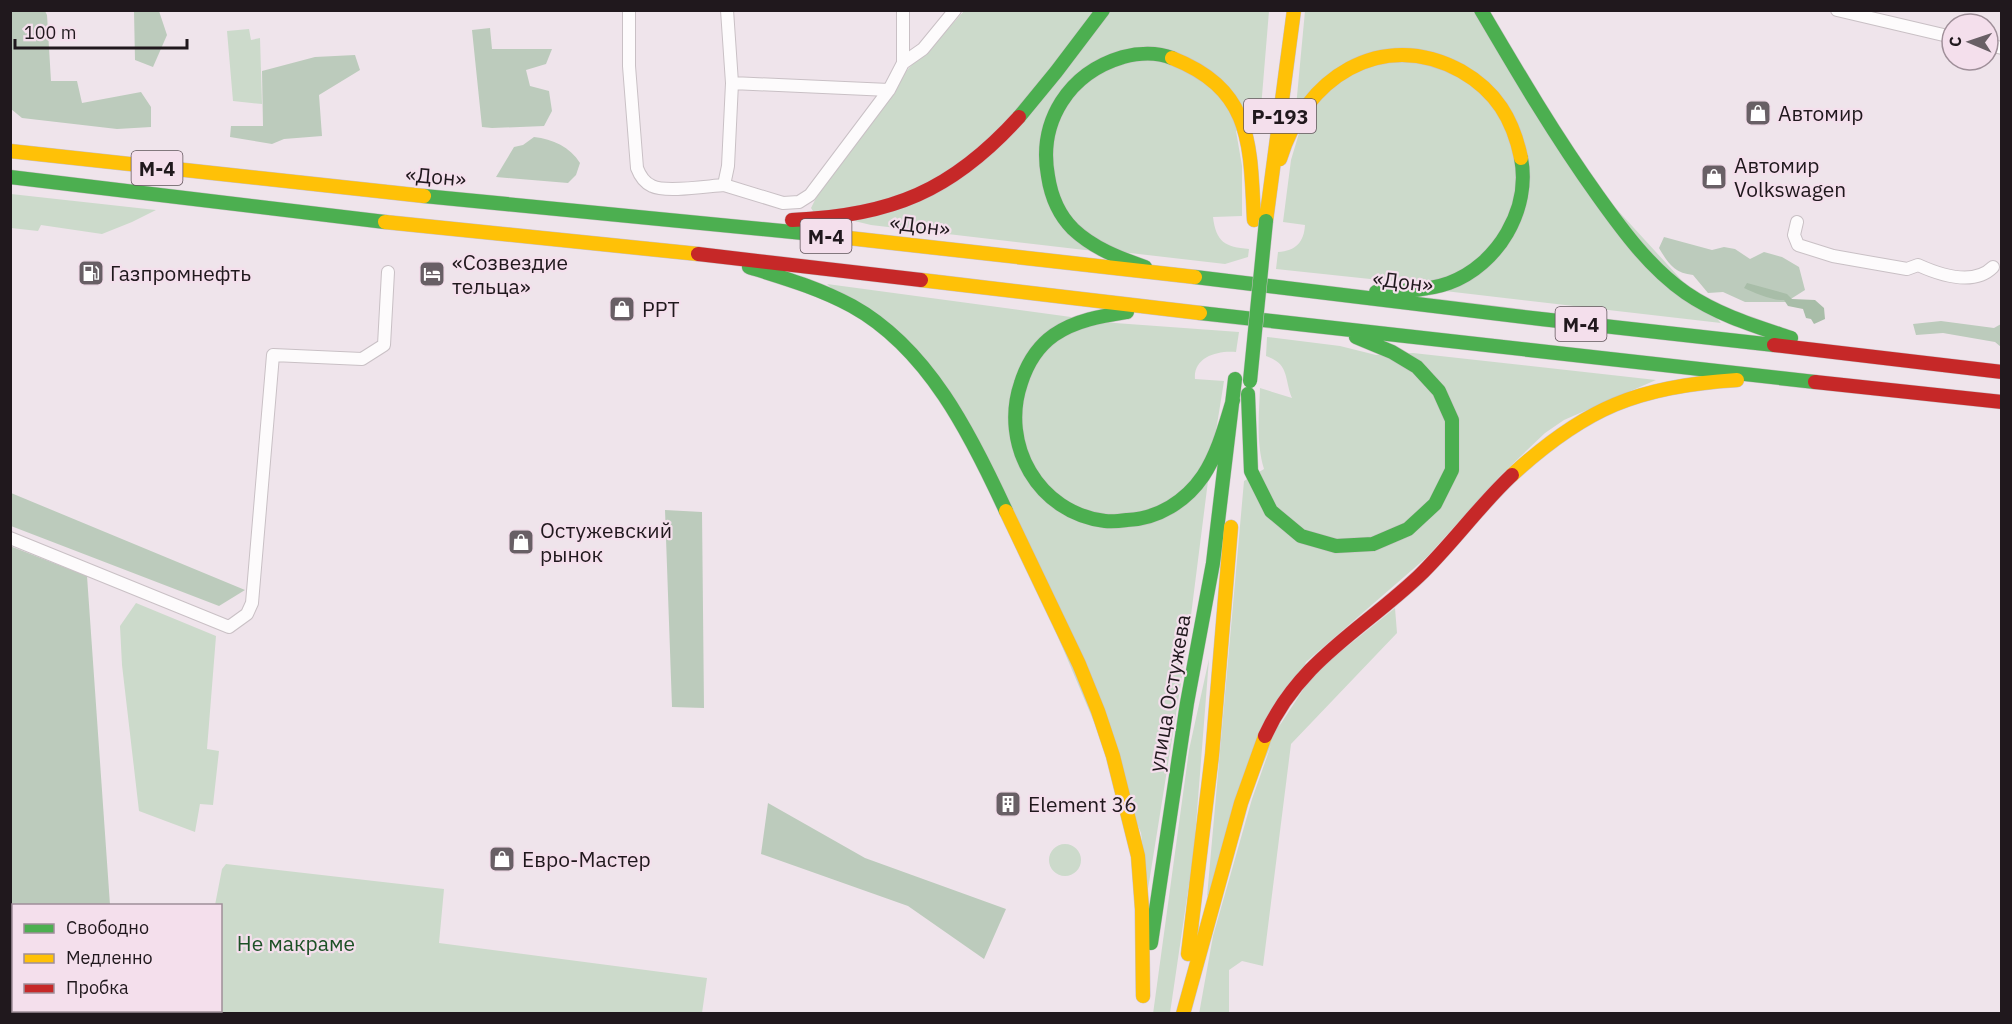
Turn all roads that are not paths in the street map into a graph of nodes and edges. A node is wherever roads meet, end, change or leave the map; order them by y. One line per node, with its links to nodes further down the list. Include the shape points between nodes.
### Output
1 (629, 10): 16 (street, via 628,66 640,175 653,187)
2 (727, 10): 11 (street)
3 (903, 10): 10 (street)
4 (955, 10): 10 (street, via 923,49)
5 (1103, 10): 19 (main road, via 1021,116 979,158 951,178 878,210 830,219)
6 (1294, 10): 17 (main road, Р-193)
7 (1481, 10): 28 (main road, via 1573,162 1632,243 1658,271 1715,309)
8 (1837, 10): 9 (street)
9 (1940, 34)
10 (903, 63): 12 (street)
11 (732, 83): 12 (street); 16 (street)
12 (889, 90): 16 (street, via 810,195 799,202 774,202)
13 (1262, 151): 17 (main road, Р-193)
14 (10, 152): 19 (main road, «Дон» / М-4)
15 (10, 177): 20 (main road, М-4, via 379,222)
16 (724, 185)
17 (1260, 220): 23 (main road, via 1245,129 1230,100 1214,81 1189,64 1160,54 1128,55 1099,65 1069,91 1050,122 1044,147 1050,188 1064,219 1084,239 1127,261); 24 (main road, via 1289,134 1305,106 1336,75 1387,55 1412,55 1459,68 1486,87 1505,108 1519,142 1523,168 1518,209 1500,245 1472,271 1444,285); 27 (main road, Р-193); 32 (main road, Р-193, bridge)
18 (1797, 222): 21 (street, via 1794,235 1798,245 1833,256 1906,269 1918,265 1959,277 1975,276)
19 (735, 225): 23 (main road, «Дон» / М-4)
20 (717, 256): 25 (main road, М-4); 36 (main road, via 821,290 866,315 921,364 959,419 1070,646 1108,738 1137,856)
21 (1993, 267)
22 (388, 272): 35 (street, via 384,345 363,359 273,355 252,603 247,614 229,627)
23 (1167, 275): 24 (main road, «Дон» / М-4)
24 (1340, 295): 28 (main road, «Дон» / М-4)
25 (1162, 309): 26 (main road, М-4); 33 (main road, via 1086,320 1069,326 1042,345 1021,379 1013,408 1017,448 1030,475 1051,498 1093,519 1120,522 1157,515 1181,500 1203,476 1221,439)
26 (1338, 329): 31 (main road, М-4); 32 (main road, via 1414,365 1433,383 1447,407 1455,440 1450,476 1441,495 1407,530 1381,542 1340,547 1313,541 1284,525 1266,505 1254,483)
27 (1240, 333)
28 (1823, 350): 29 (main road, М-4)
29 (2001, 372)
30 (1236, 373): 33 (main road, улица Остужева)
31 (1788, 379): 34 (main road, М-4); 38 (main road, via 1719,380 1643,392 1594,411 1544,445 1411,583 1321,656 1279,710 1257,756 1239,807)
32 (1249, 387): 38 (main road, улица Остужева, via 1230,536 1215,727)
33 (1233, 400): 36 (main road, улица Остужева, via 1213,563 1187,703)
34 (2001, 402)
35 (10, 538)
36 (1143, 996): 37 (main road, улица Остужева)
37 (1141, 1014)
38 (1182, 1014)

